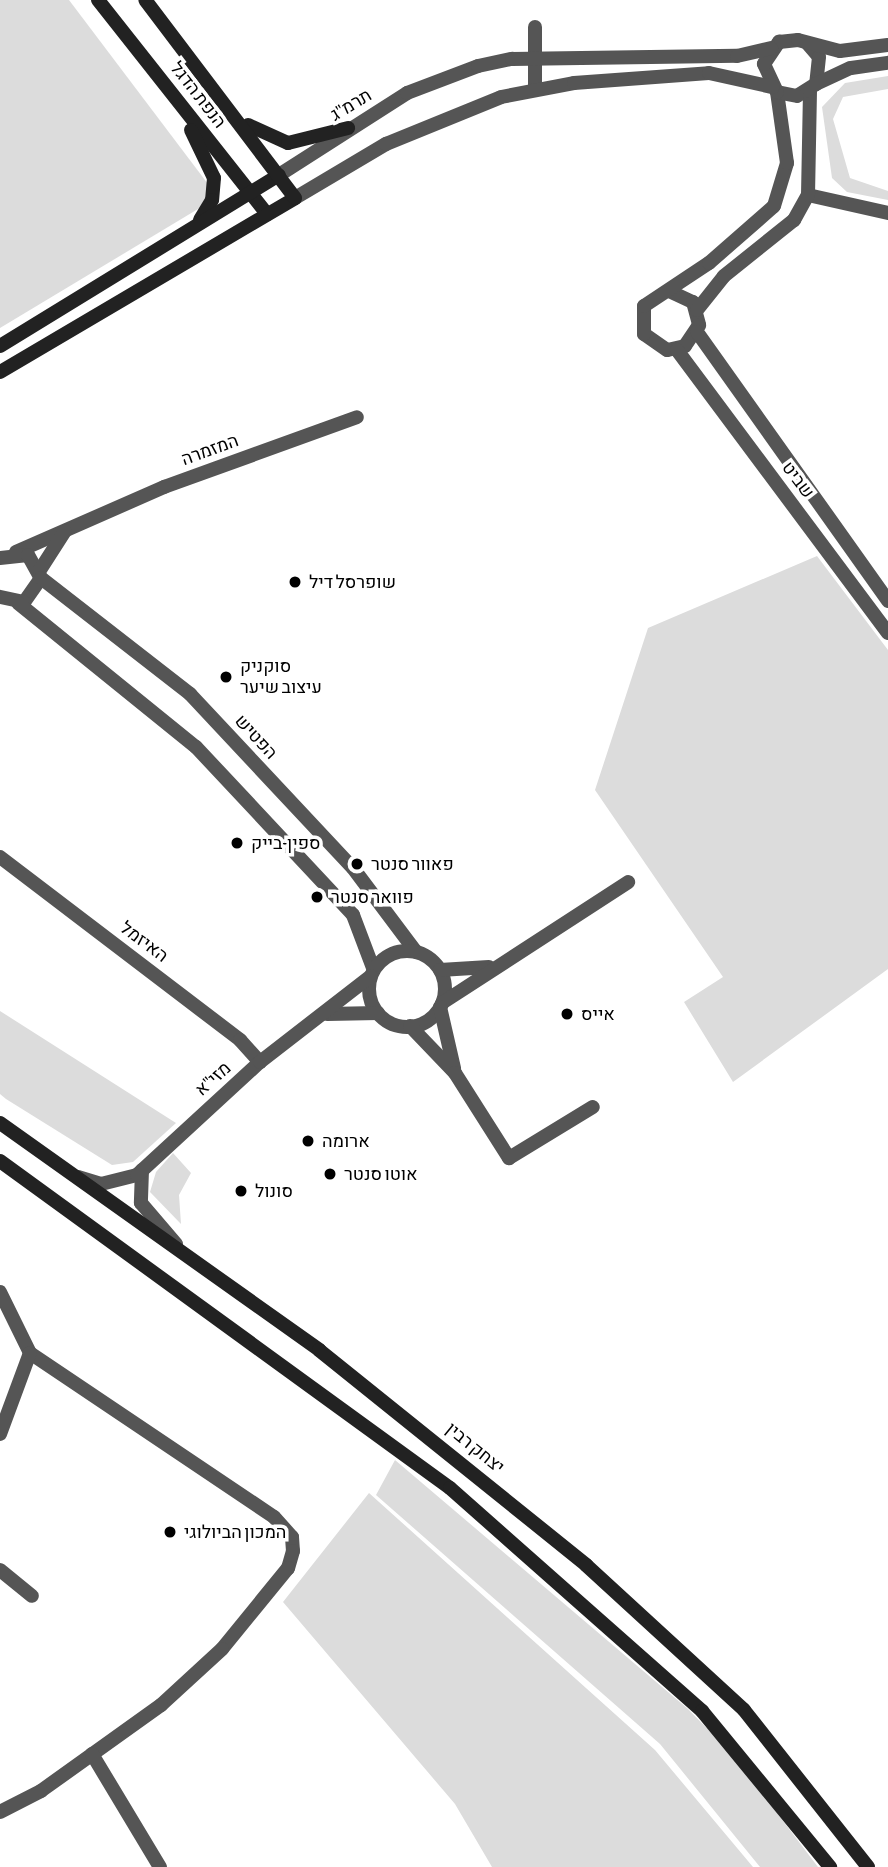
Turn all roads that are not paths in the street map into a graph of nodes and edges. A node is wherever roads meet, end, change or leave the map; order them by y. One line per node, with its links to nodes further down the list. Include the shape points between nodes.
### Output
1 (98, 0): 9 (main road, הנפת הדגל)
2 (145, 0): 13 (main road, הנפת הדגל)
3 (535, 27): 7 (street)
4 (807, 43): 5 (street, via 840,51); 6 (street, via 788,39); 10 (street, via 819,57)
5 (888, 45)
6 (771, 48): 7 (street, תרמ"ג, via 737,56); 11 (street, via 764,64)
7 (538, 58): 12 (street); 14 (street, תרמ"ג, via 478,66 436,80)
8 (888, 63): 10 (street, via 852,68)
9 (164, 84): 16 (main road, הנפת הדגל); 21 (main road, via 214,178 212,200)
10 (813, 87): 11 (street, via 797,96); 17 (street)
11 (775, 89): 12 (street, via 716,73); 22 (street, via 787,163 775,206)
12 (536, 90): 18 (street, via 449,115)
13 (231, 113): 14 (main road, via 261,135 288,143); 15 (main road, הנפת הדגל)
14 (348, 128): 15 (street, תרמ"ג)
15 (279, 175): 16 (main road, תרמ"ג); 18 (main road, הנפת הדגל)
16 (251, 194): 19 (main road, הנפת הדגל); 21 (main road, תרמ"ג)
17 (808, 195): 20 (street); 23 (street, via 794,220 724,276)
18 (295, 198): 19 (main road)
19 (267, 214): 27 (main road)
20 (888, 214)
21 (196, 226): 25 (main road, תרמ"ג)
22 (668, 291): 23 (street, via 686,296); 26 (street, via 644,306 641,325 650,342)
23 (698, 310): 24 (street)
24 (697, 332): 26 (street); 33 (street, שביט)
25 (0, 346)
26 (677, 349): 35 (street, שביט)
27 (0, 372)
28 (357, 417): 29 (street, המזמרה)
29 (78, 522): 30 (street, המזמרה); 31 (street, המזמרה, via 56,540)
30 (5, 555): 31 (street, הפטיש)
31 (41, 574): 34 (street, המזמרה, via 35,595); 38 (street, הפטיש, via 190,694 352,869)
32 (0, 597): 34 (street)
33 (888, 601)
34 (18, 603): 41 (street, via 196,747 353,915)
35 (888, 633)
36 (0, 857): 46 (street, האיזמל, via 240,1040)
37 (628, 882): 39 (street)
38 (416, 952): 40 (street); 41 (street, via 393,954)
39 (497, 965): 40 (street); 42 (street)
40 (440, 970): 42 (street)
41 (372, 972): 43 (street); 44 (street, מזי"א)
42 (441, 1005): 45 (street); 47 (street)
43 (378, 1013): 44 (street, מזי"א, via 344,1009); 45 (street)
44 (313, 1022): 46 (street, מזי"א)
45 (410, 1027): 47 (street)
46 (260, 1062): 51 (street, מזי"א)
47 (455, 1073): 48 (street, via 509,1158)
48 (593, 1107)
49 (0, 1123): 52 (main road, יצחק רבין)
50 (0, 1161): 62 (main road, via 450,1488 702,1711)
51 (142, 1170): 52 (street, מזי"א, via 111,1183); 53 (street, via 141,1203)
52 (77, 1177): 53 (main road, יצחק רבין)
53 (186, 1255): 63 (main road, יצחק רבין, via 421,1429 688,1656 792,1765)
54 (0, 1292): 55 (street)
55 (30, 1353): 56 (street); 59 (street, via 274,1517 292,1537 288,1568 222,1649)
56 (0, 1434)
57 (0, 1570): 58 (street)
58 (32, 1596)
59 (92, 1754): 60 (street); 61 (street)
60 (0, 1812)
61 (160, 1867)
62 (830, 1867)
63 (868, 1867)

